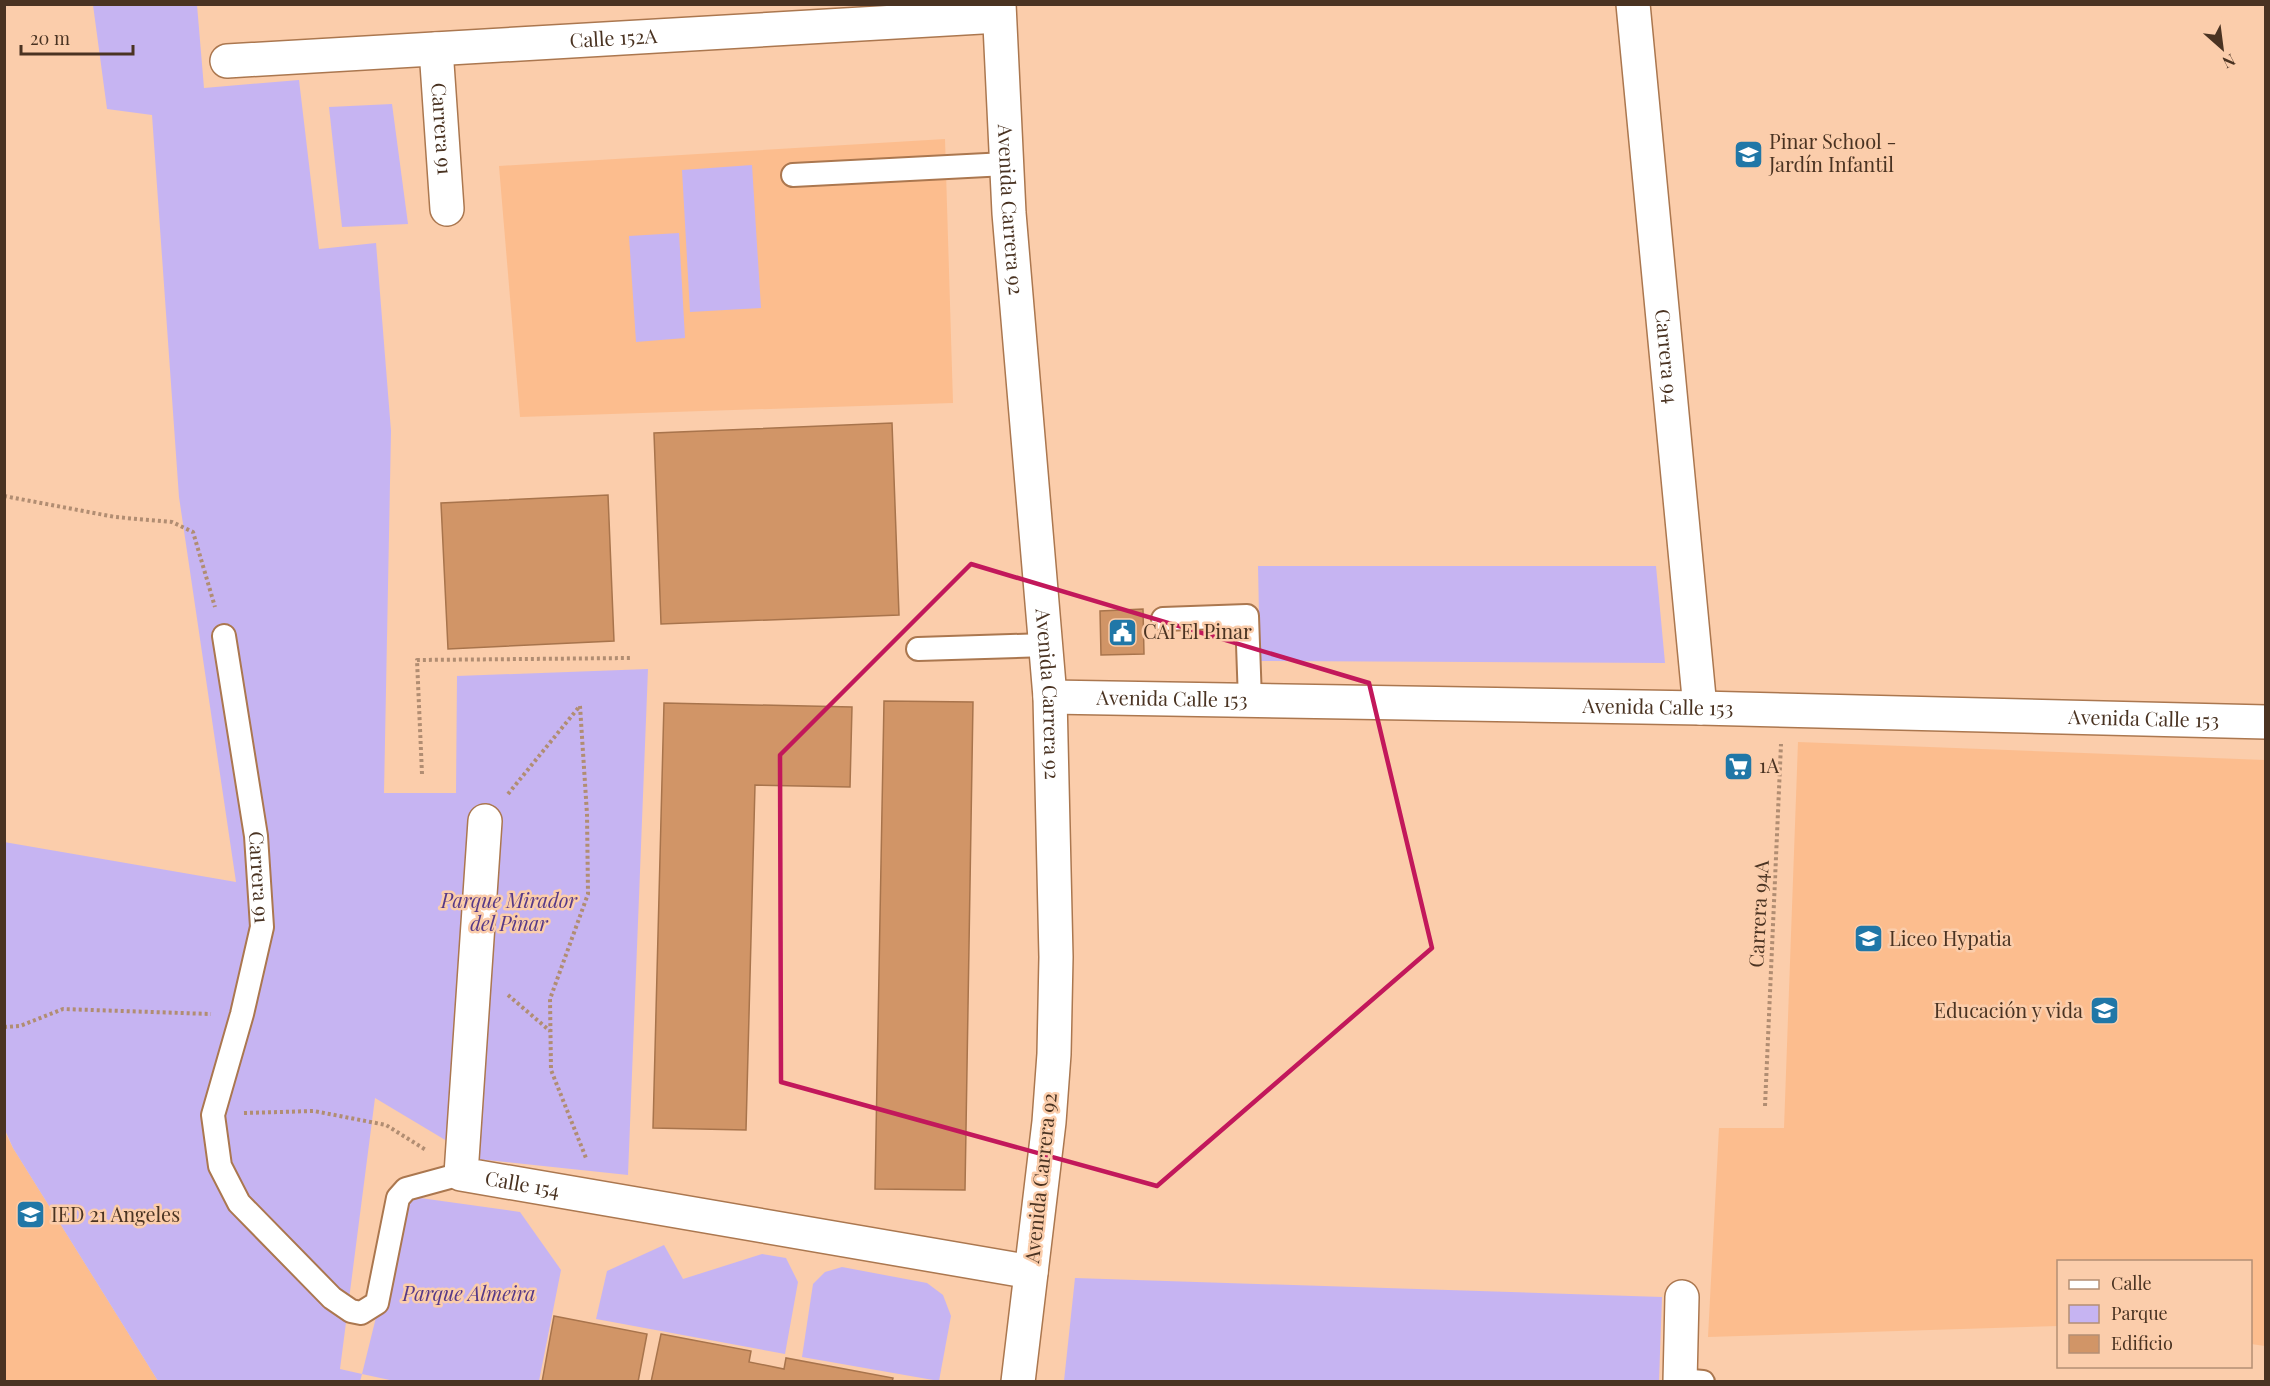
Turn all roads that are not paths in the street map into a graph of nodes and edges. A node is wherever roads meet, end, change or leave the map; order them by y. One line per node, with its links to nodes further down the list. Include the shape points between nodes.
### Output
1 (1633, 4): 14 (street, Carrera 94)
2 (999, 10): 3 (street, Calle 152A); 5 (street, Avenida Carrera 92)
3 (436, 49): 4 (street, Calle 152A); 7 (street, Carrera 91)
4 (227, 61)
5 (1006, 164): 6 (lane); 10 (street, Avenida Carrera 92)
6 (793, 175)
7 (447, 209)
8 (1163, 619): 13 (lane, via 1247,616)
9 (224, 636): 17 (lane, Carrera 91, via 255,836 262,927)
10 (1046, 645): 11 (lane); 12 (street, Avenida Carrera 92)
11 (918, 649)
12 (1050, 697): 13 (street, Avenida Calle 153); 19 (street, Avenida Carrera 92, via 1056,957 1054,1054)
13 (1250, 701): 14 (street, Avenida Calle 153)
14 (1700, 708): 15 (street, Avenida Calle 153)
15 (2265, 722)
16 (485, 821): 18 (street)
17 (213, 1115): 18 (lane, Calle 154, via 220,1166 239,1203 332,1298 351,1311 361,1313 377,1303 398,1198 406,1189)
18 (461, 1174): 19 (street, Calle 154)
19 (1031, 1272): 22 (street, Avenida Carrera 92)
20 (1682, 1298): 21 (street)
21 (1688, 1381)
22 (1018, 1382)

